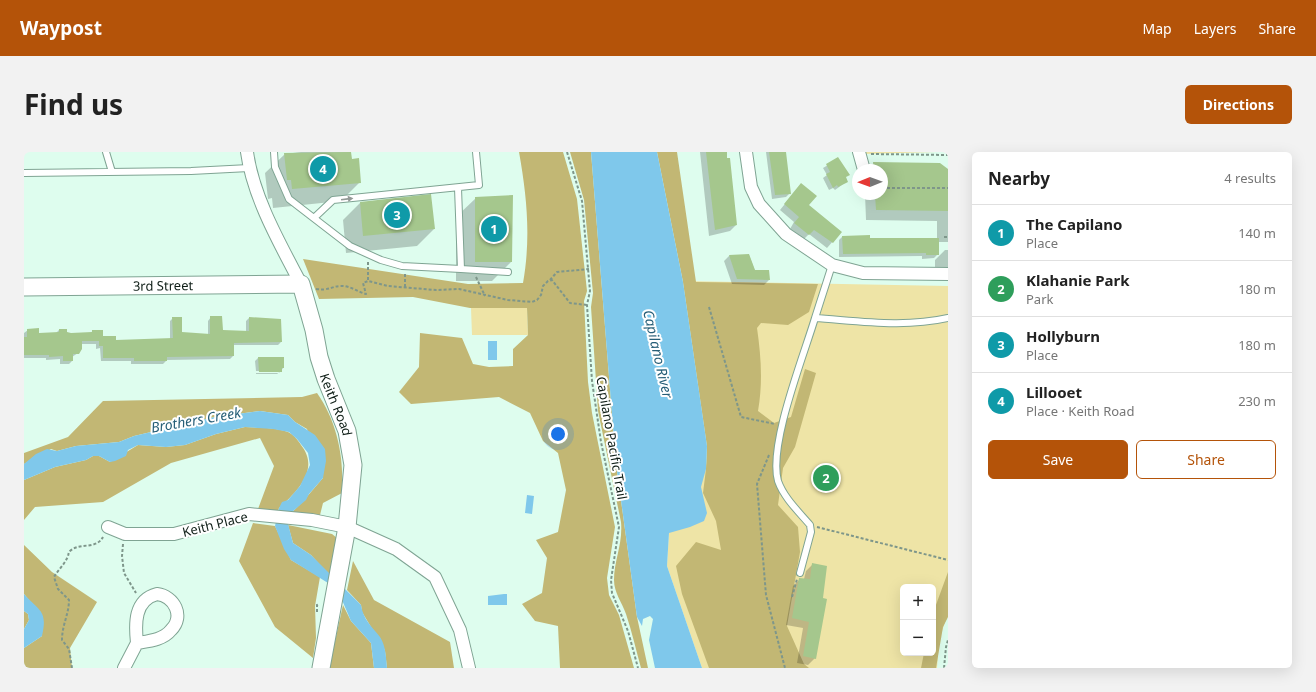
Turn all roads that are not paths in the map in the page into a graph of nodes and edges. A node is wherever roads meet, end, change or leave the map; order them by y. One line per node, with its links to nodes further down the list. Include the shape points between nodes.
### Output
1 (106, 152): 10 (lane)
2 (247, 152): 8 (street, Keith Road)
3 (274, 152): 12 (lane, via 275,167 289,200)
4 (476, 152): 11 (lane, via 479,185)
5 (746, 152): 13 (street, via 750,187 759,204 786,234)
6 (863, 153): 7 (street)
7 (864, 164)
8 (249, 168): 10 (lane); 18 (street, Keith Road, via 272,227)
9 (24, 172): 10 (lane)
10 (112, 172)
11 (458, 188): 12 (lane, one-way to 11, via 333,200); 14 (lane)
12 (315, 218): 14 (lane, via 350,246 381,260 405,266)
13 (832, 265): 16 (street, via 862,273); 19 (lane)
14 (461, 270): 15 (lane)
15 (508, 272)
16 (948, 274)
17 (24, 286): 18 (street, 3rd Street)
18 (308, 287): 22 (street, Keith Road, via 321,364 347,431 353,465)
19 (815, 318): 20 (lane, via 888,324); 23 (lane, via 781,425 777,462 778,480 783,490 810,525 811,532)
20 (948, 318)
21 (108, 527): 22 (street, Keith Place, via 124,534 174,534 249,514 312,520)
22 (347, 527): 26 (street, Keith Road); 27 (street, Keith Place, via 396,549 434,577 460,630)
23 (800, 573)
24 (137, 643): 24 (street, via 136,621 144,601 157,594 167,596 174,604 177,617 172,630 159,639); 25 (street)
25 (124, 668)
26 (321, 668)
27 (469, 668)

